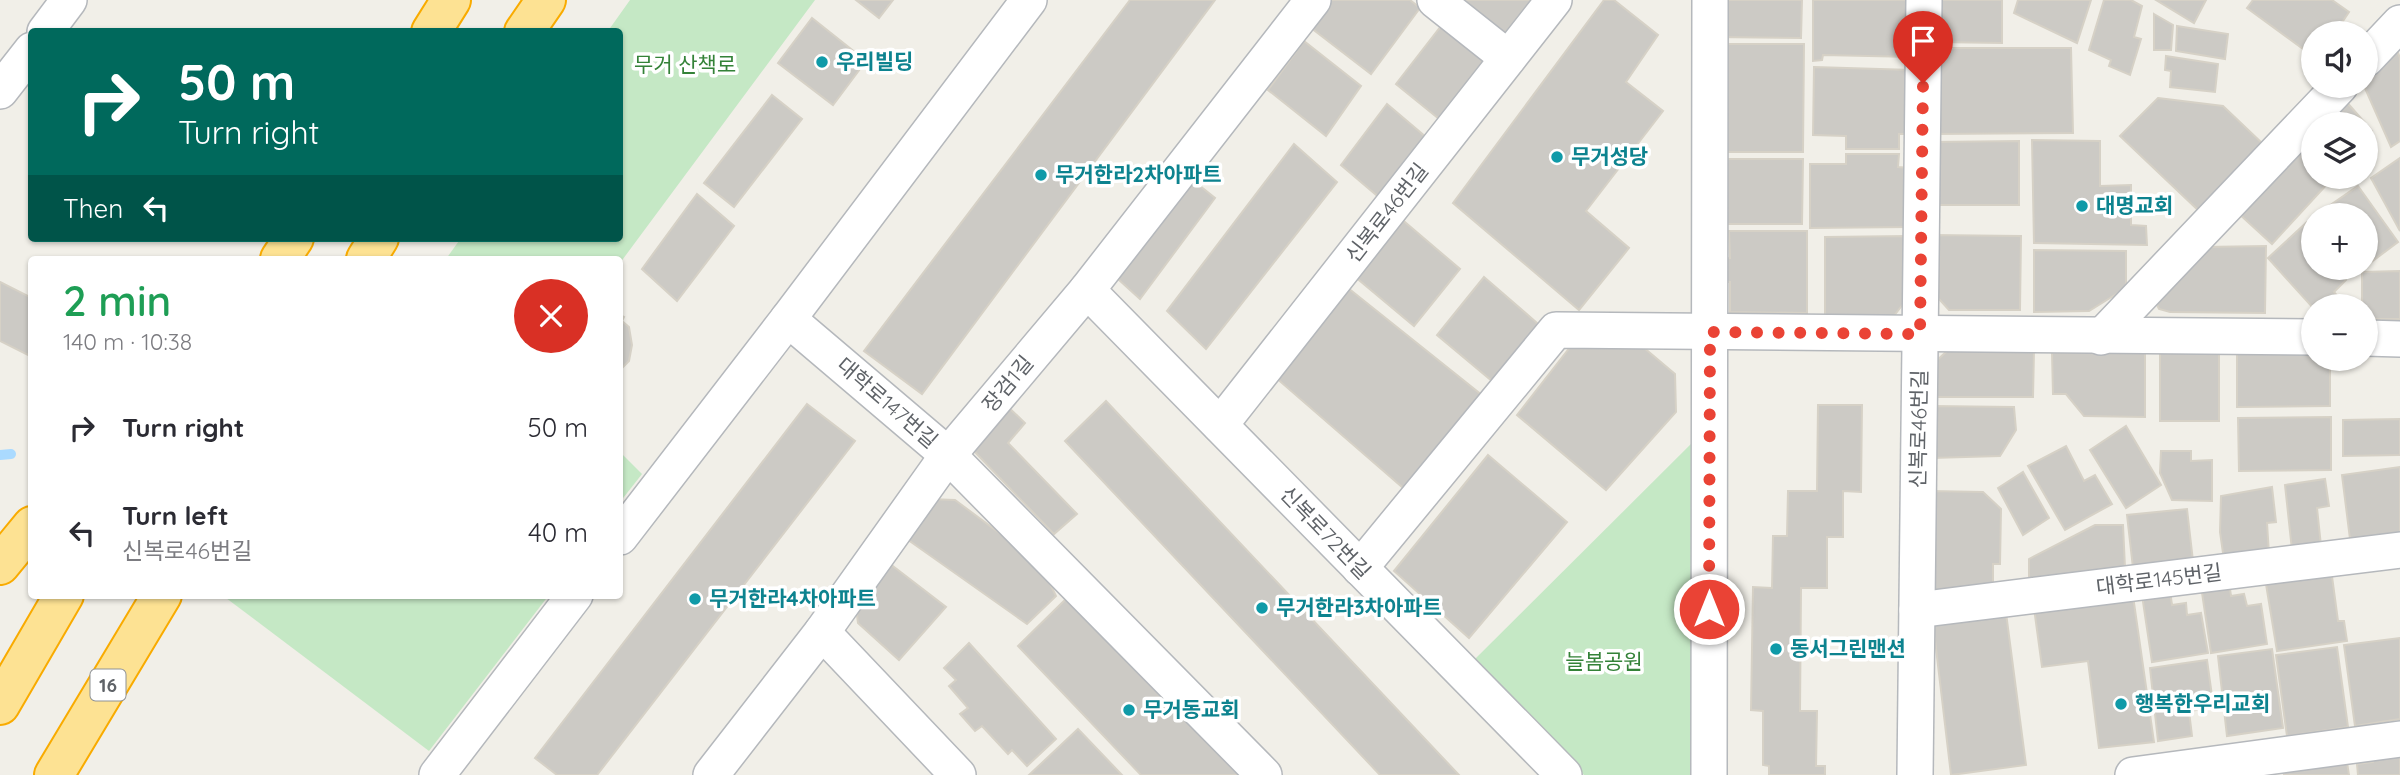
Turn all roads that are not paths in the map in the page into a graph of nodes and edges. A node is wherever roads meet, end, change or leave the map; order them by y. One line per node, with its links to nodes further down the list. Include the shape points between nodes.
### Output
1 (69, 0): 11 (street)
2 (452, 0): 12 (highway)
3 (546, 0): 13 (highway)
4 (1029, 0): 20 (street)
5 (1313, 0): 19 (street, 장검1길)
6 (1435, 0): 16 (street)
7 (1554, 0): 16 (street, 신복로46번길)
8 (1710, 0): 21 (street)
9 (1924, 0): 22 (street, 신복로46번길)
10 (2400, 23): 14 (street)
11 (49, 28)
12 (434, 28)
13 (527, 28)
14 (2378, 46)
15 (28, 55): 17 (street)
16 (1508, 58): 27 (street, 신복로46번길)
17 (0, 91)
18 (2329, 98): 23 (street)
19 (1087, 290): 27 (street, 신복로72번길); 28 (street, 장검1길)
20 (788, 318): 28 (street, 대학로147번길); 30 (street)
21 (1710, 332): 22 (street); 33 (street, via 1556,330); 48 (street)
22 (1920, 334): 23 (street); 37 (street, 신복로46번길)
23 (2101, 337): 24 (street)
24 (2301, 337)
25 (2378, 338): 26 (street)
26 (2400, 339)
27 (1220, 425): 33 (street, 신복로72번길)
28 (948, 455): 38 (street, 장검1길); 47 (street, 대학로147번길)
29 (28, 531): 32 (highway)
30 (623, 533)
31 (2400, 550): 37 (street, 대학로145번길)
32 (0, 565)
33 (1360, 568): 43 (street, 신복로72번길)
34 (62, 599): 39 (highway)
35 (161, 599): 44 (highway, 16)
36 (572, 599): 41 (street)
37 (1917, 610): 49 (street, 신복로46번길)
38 (822, 632): 45 (street, 장검1길); 46 (street)
39 (0, 705)
40 (2400, 739): 42 (street)
41 (446, 772)
42 (2184, 772): 50 (street)
43 (1559, 774)
44 (54, 775)
45 (711, 775)
46 (957, 775)
47 (1264, 775)
48 (1709, 775)
49 (1915, 775)
50 (2133, 775)

